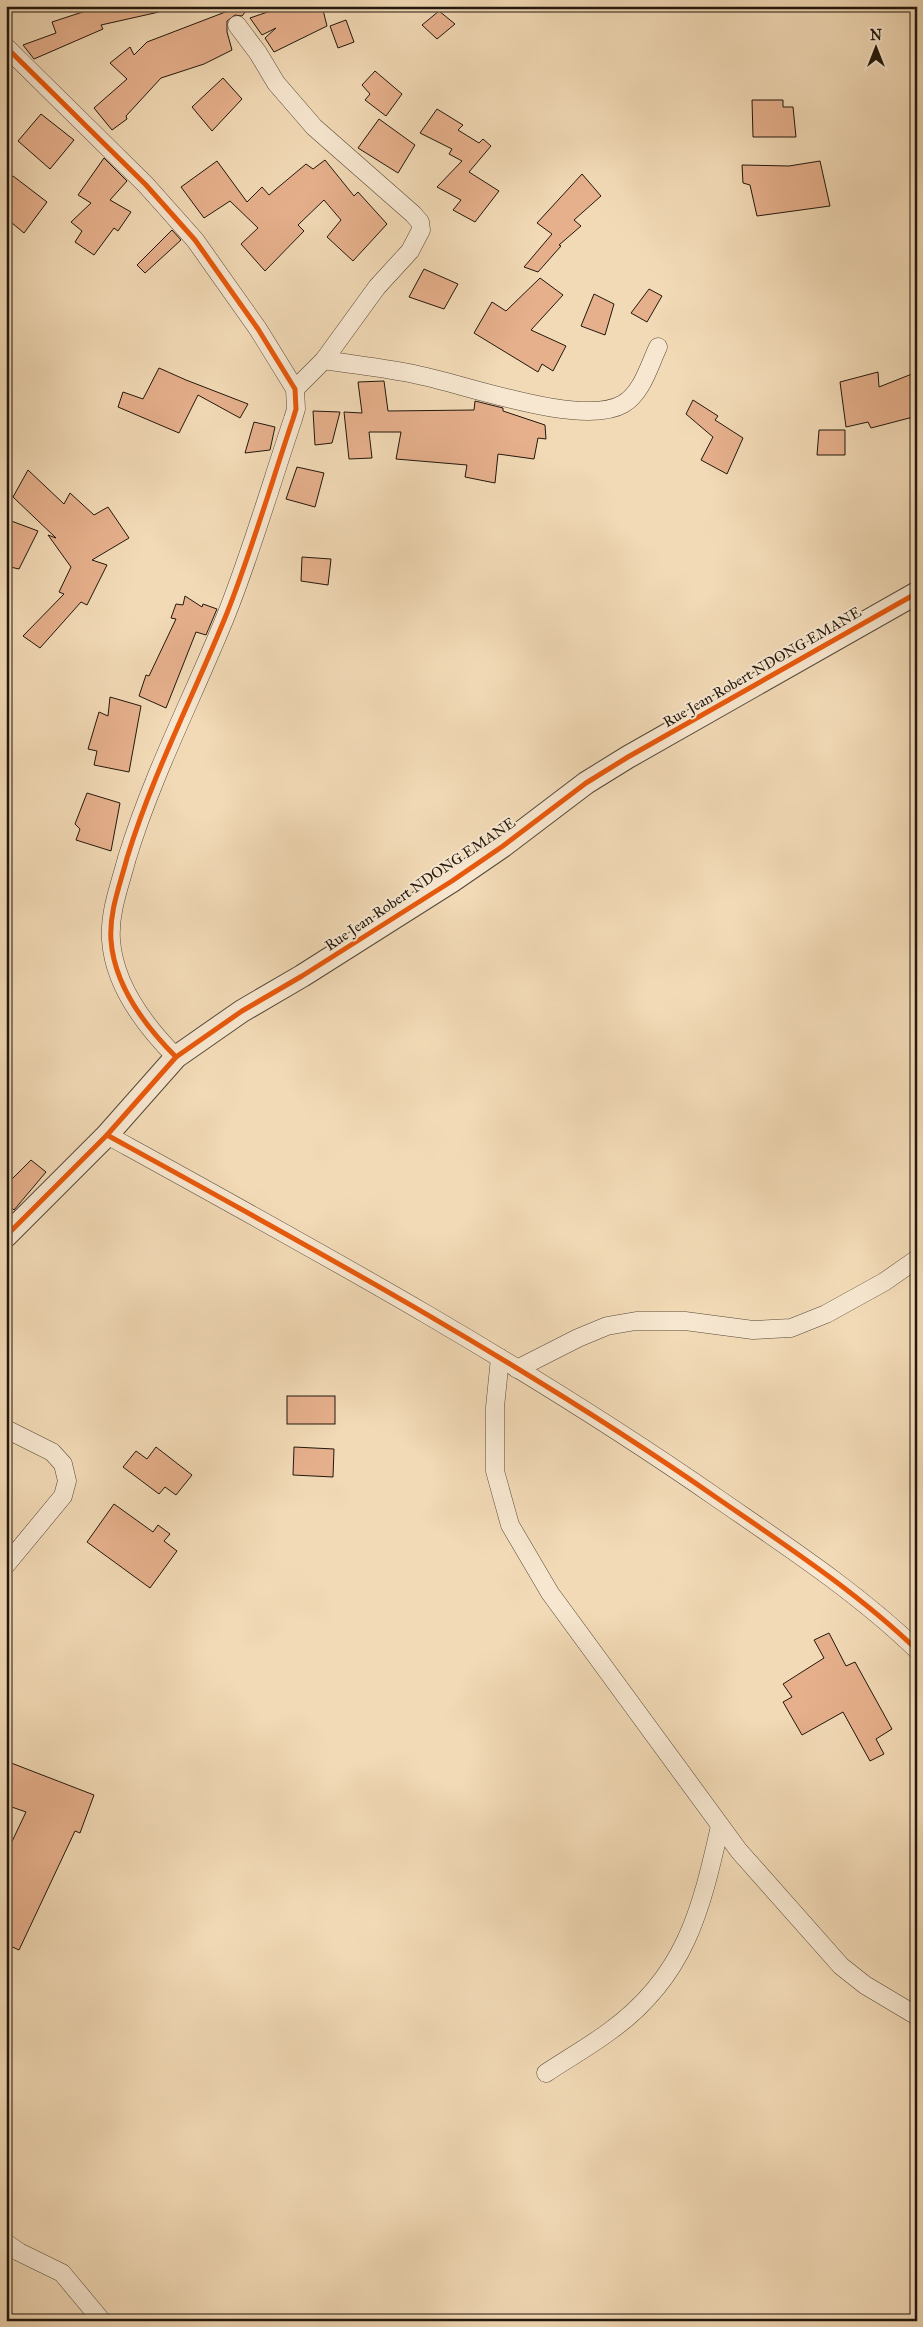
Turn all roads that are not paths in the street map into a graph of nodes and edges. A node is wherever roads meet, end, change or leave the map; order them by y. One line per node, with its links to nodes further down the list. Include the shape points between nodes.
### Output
1 (237, 25): 4 (street, via 276,84 314,127 413,214 421,225 421,234 410,251 377,287)
2 (6, 47): 5 (street, via 146,185 195,240 258,329)
3 (658, 347): 4 (street, via 640,388 623,404 602,412 566,410 418,374)
4 (324, 360): 5 (street)
5 (295, 389): 7 (street, via 293,419 227,613 140,816 112,912 111,942 119,972 145,1022)
6 (917, 594): 7 (street, Rue Jean Robert NDONG EMANE, via 586,783 503,846 242,1011)
7 (176, 1057): 8 (street, Rue Jean Robert NDONG EMANE)
8 (107, 1135): 9 (street, Rue Jean Robert NDONG EMANE); 11 (street, via 331,1259)
9 (6, 1236)
10 (917, 1258): 12 (street, via 884,1282 826,1314 791,1328 753,1330 685,1321 636,1321 607,1326)
11 (500, 1358): 12 (street); 16 (street, via 495,1407 495,1471 510,1525 550,1593)
12 (517, 1369): 15 (street, via 644,1448 792,1550 891,1625)
13 (6, 1429): 14 (street, via 52,1452 63,1464 67,1481 63,1496)
14 (6, 1565)
15 (917, 1650)
16 (720, 1826): 17 (street, via 841,1966 864,1985); 18 (street, via 704,1896 686,1945 664,1981 610,2032)
17 (917, 2016)
18 (546, 2072)
19 (6, 2243): 20 (street, via 62,2273)
20 (102, 2321)

